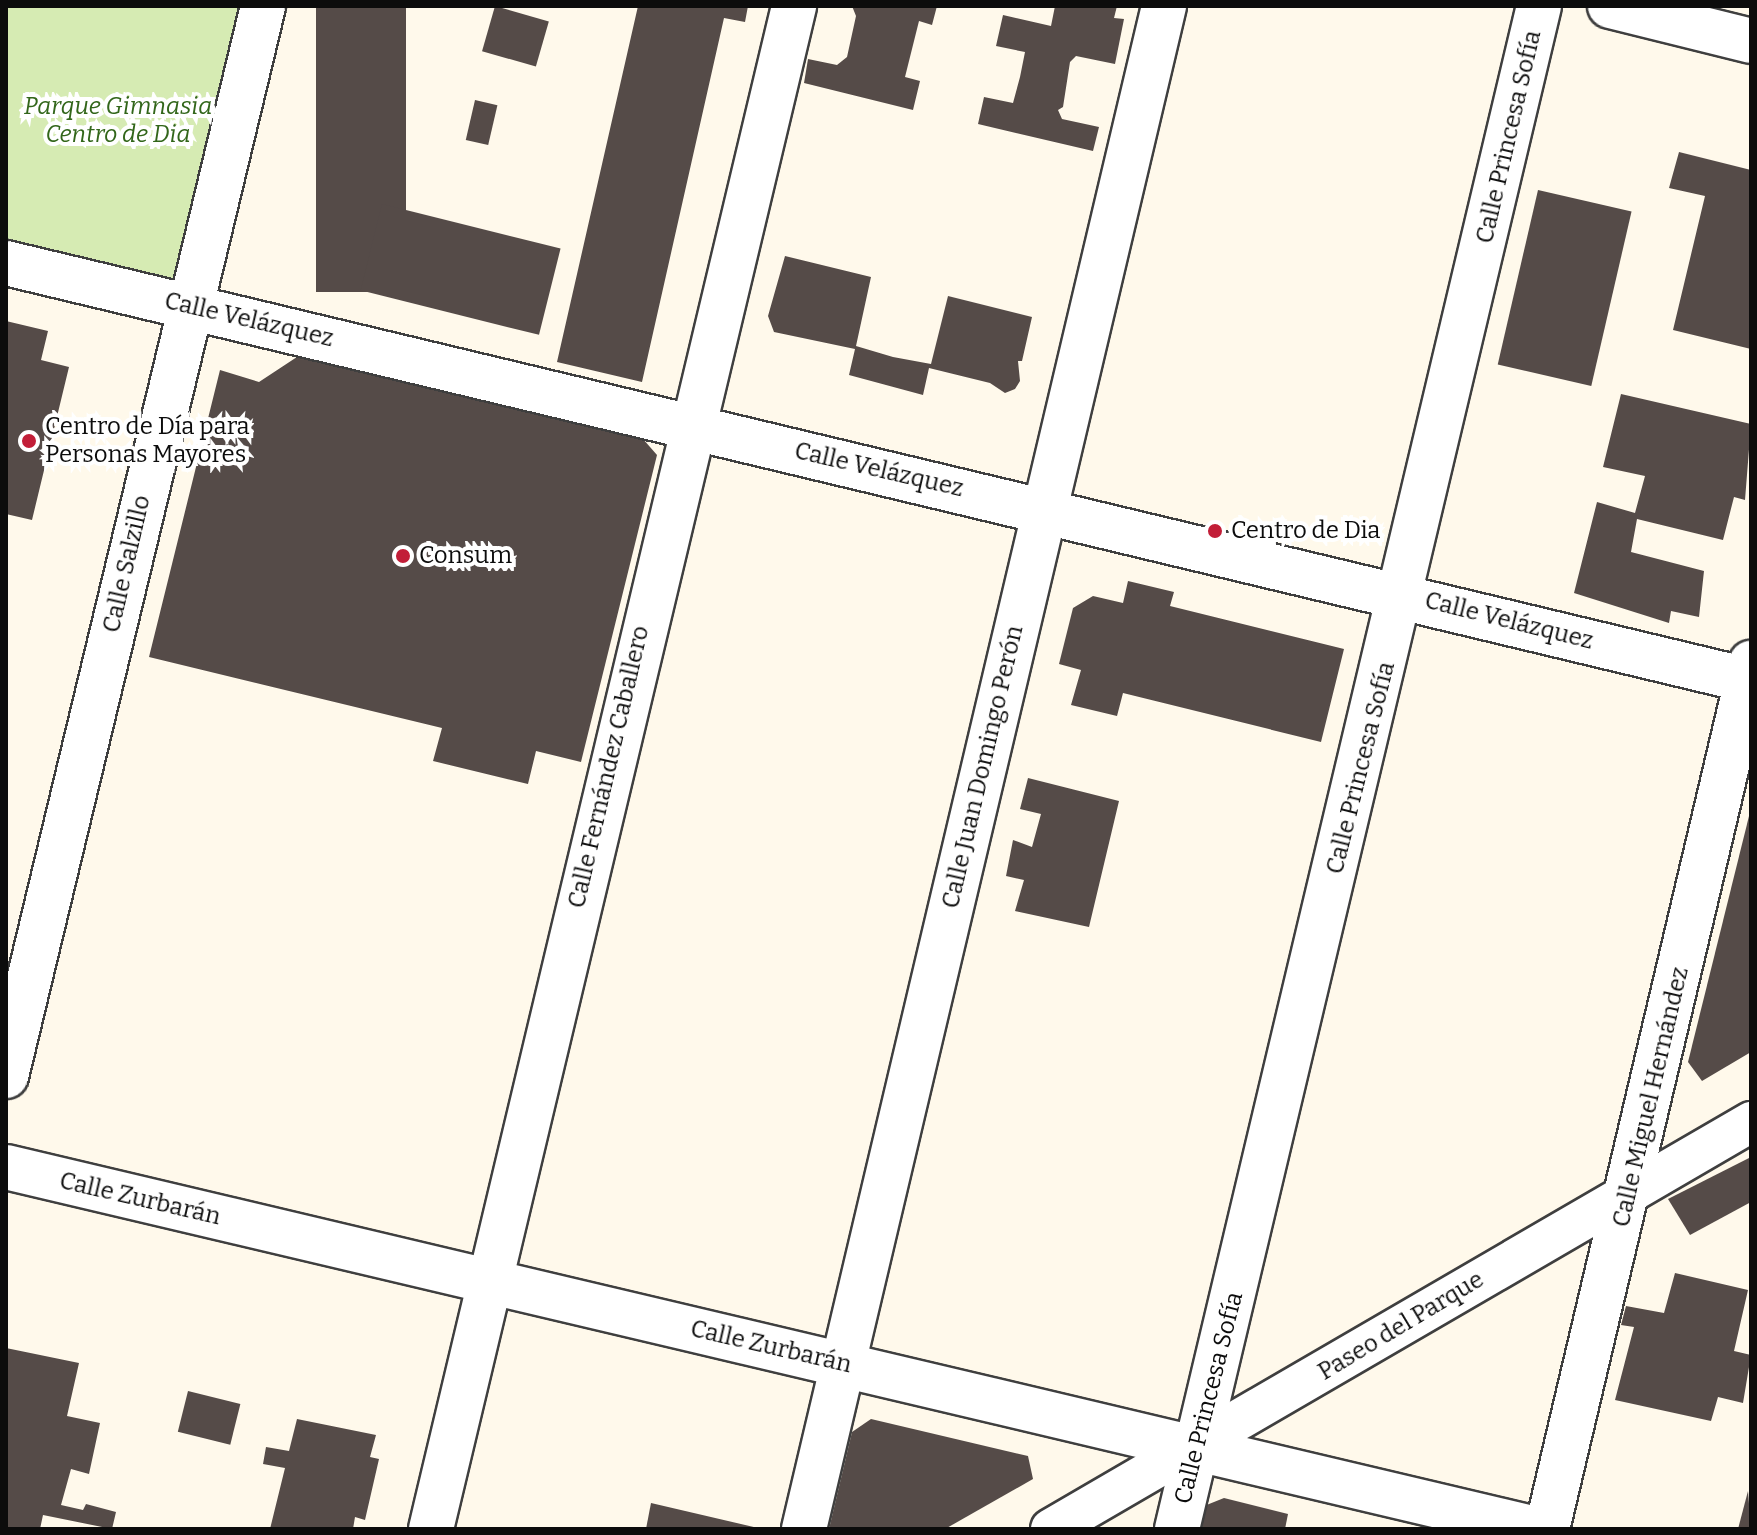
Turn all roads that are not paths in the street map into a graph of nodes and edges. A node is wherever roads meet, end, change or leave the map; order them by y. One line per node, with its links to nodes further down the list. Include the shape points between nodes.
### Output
1 (263, 6): 8 (street, Calle Salzillo)
2 (794, 6): 9 (street, Calle Fernández Caballero)
3 (1164, 6): 10 (street, Calle Juan Domingo Perón)
4 (1539, 6): 11 (street, Calle Princesa Sofía)
5 (1610, 6): 6 (street)
6 (1751, 41)
7 (6, 263): 8 (street, Calle Velázquez)
8 (188, 306): 9 (street, Calle Velázquez); 13 (street, Calle Salzillo)
9 (690, 425): 10 (street, Calle Velázquez); 17 (street, Calle Fernández Caballero)
10 (1044, 509): 11 (street, Calle Velázquez); 18 (street, Calle Juan Domingo Perón)
11 (1403, 594): 12 (street, Calle Velázquez); 19 (street, Calle Princesa Sofía)
12 (1750, 675): 16 (street, Calle Miguel Hernández)
13 (6, 1076)
14 (1751, 1122): 16 (street, Paseo del Parque)
15 (6, 1167): 17 (street, Calle Zurbarán)
16 (1629, 1191): 19 (street, Paseo del Parque); 25 (street, Calle Miguel Hernández)
17 (488, 1281): 18 (street, Calle Zurbarán); 20 (street, Calle Fernández Caballero)
18 (843, 1363): 19 (street, Calle Zurbarán); 21 (street, Calle Juan Domingo Perón)
19 (1197, 1448): 22 (street, Paseo del Parque); 23 (street, Calle Princesa Sofía); 24 (street, Calle Zurbarán)
20 (431, 1529)
21 (804, 1529)
22 (1051, 1529)
23 (1177, 1529)
24 (1536, 1529)
25 (1547, 1529)

